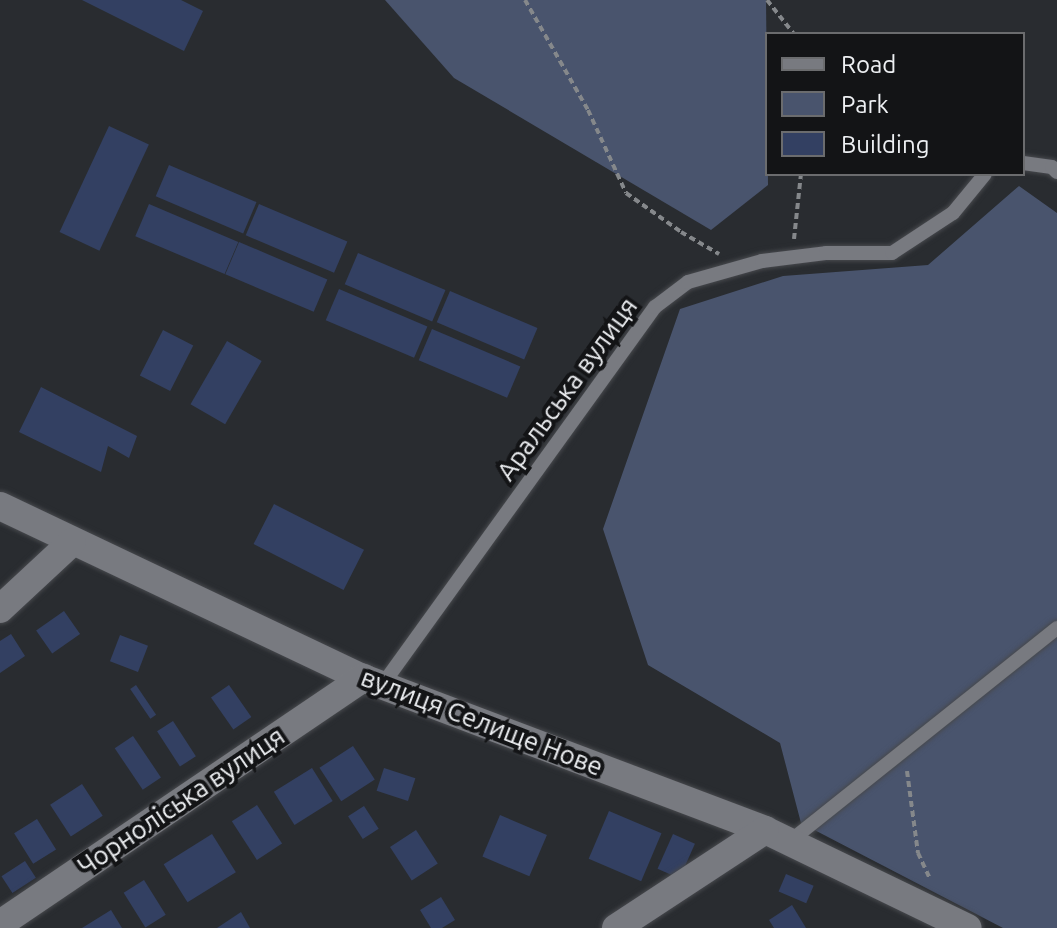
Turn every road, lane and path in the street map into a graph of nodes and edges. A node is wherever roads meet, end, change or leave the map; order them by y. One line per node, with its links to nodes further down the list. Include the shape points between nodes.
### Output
1 (525, 0): 9 (path, via 588,110 626,193)
2 (767, 0): 3 (path)
3 (792, 32)
4 (1025, 163): 5 (lane)
5 (1057, 172)
6 (801, 176): 8 (path)
7 (983, 176): 8 (lane, Аральська вулиця, via 953,213 892,253)
8 (792, 257): 9 (lane, Аральська вулиця)
9 (742, 266): 14 (lane, Аральська вулиця, via 688,282 655,307)
10 (0, 506): 11 (street, вулиця Селище Нове)
11 (72, 542): 12 (street); 14 (street, вулиця Селище Нове)
12 (0, 609)
13 (1057, 628): 15 (lane)
14 (373, 681): 16 (street, вулиця Селище Нове); 18 (street, Чорноліська вулиця)
15 (905, 750): 16 (lane); 17 (path, via 918,853)
16 (777, 836): 17 (street, вулиця Селище Нове); 19 (street)
17 (958, 923)
18 (0, 924)
19 (616, 928)

